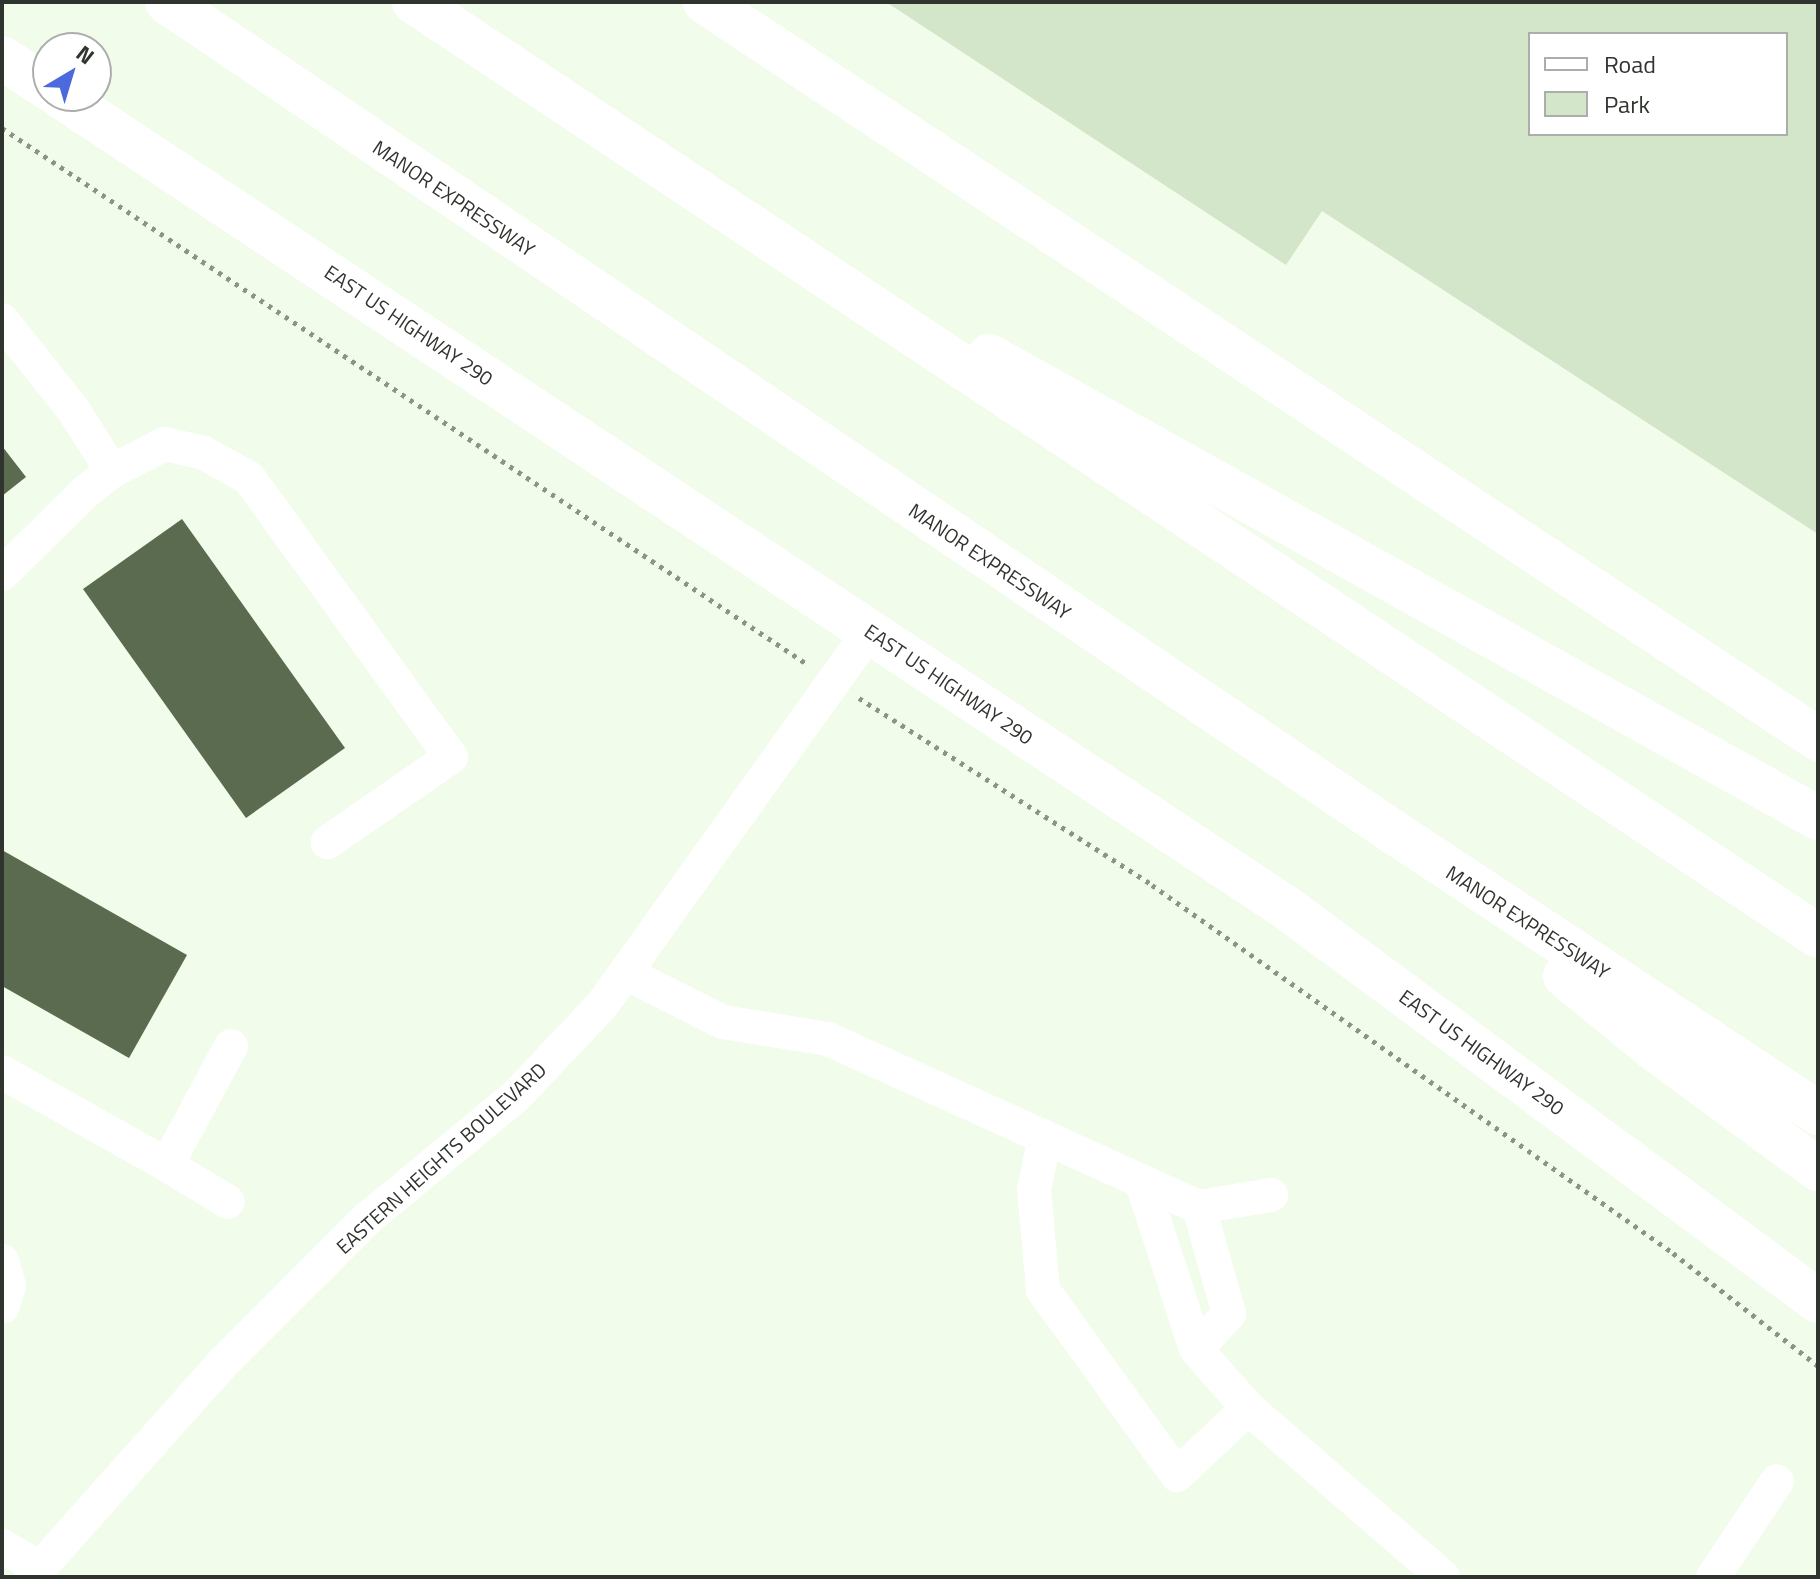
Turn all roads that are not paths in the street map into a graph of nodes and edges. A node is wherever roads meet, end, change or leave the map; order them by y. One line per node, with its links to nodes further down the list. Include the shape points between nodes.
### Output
1 (167, 2): 14 (main road, MANOR EXPRESSWAY)
2 (414, 2): 7 (main road)
3 (705, 2): 12 (main road)
4 (2, 58): 5 (main road)
5 (32, 78)
6 (84, 112): 11 (main road, EAST US HIGHWAY 290)
7 (706, 200): 13 (main road); 16 (main road)
8 (2, 320): 9 (street, via 74,411)
9 (112, 471): 10 (street); 15 (street, via 165,444 204,453 249,478 451,757)
10 (2, 574)
11 (870, 631): 17 (street, EASTERN HEIGHTS BOULEVARD); 29 (main road, EAST US HIGHWAY 290, via 1284,906)
12 (1818, 739)
13 (1818, 818)
14 (1395, 833): 20 (main road, MANOR EXPRESSWAY); 23 (main road, via 1653,1048)
15 (328, 842)
16 (1818, 936)
17 (625, 973): 21 (street, via 723,1022 828,1039); 35 (street, EASTERN HEIGHTS BOULEVARD, via 515,1097 368,1218 219,1367)
18 (231, 1046): 22 (street)
19 (2, 1072): 22 (street)
20 (1818, 1113)
21 (1045, 1137): 24 (street); 32 (street, via 1034,1189 1043,1290 1177,1475)
22 (167, 1165): 26 (street)
23 (1818, 1169)
24 (1143, 1186): 27 (street); 31 (street)
25 (1271, 1195): 27 (street)
26 (228, 1202)
27 (1199, 1207): 31 (street, via 1229,1314)
28 (2, 1261): 30 (street, via 9,1286)
29 (1818, 1301)
30 (2, 1307)
31 (1196, 1349): 32 (street)
32 (1248, 1408): 36 (street)
33 (1777, 1481): 37 (street)
34 (2, 1546): 35 (street)
35 (35, 1572)
36 (1443, 1577)
37 (1713, 1577)

